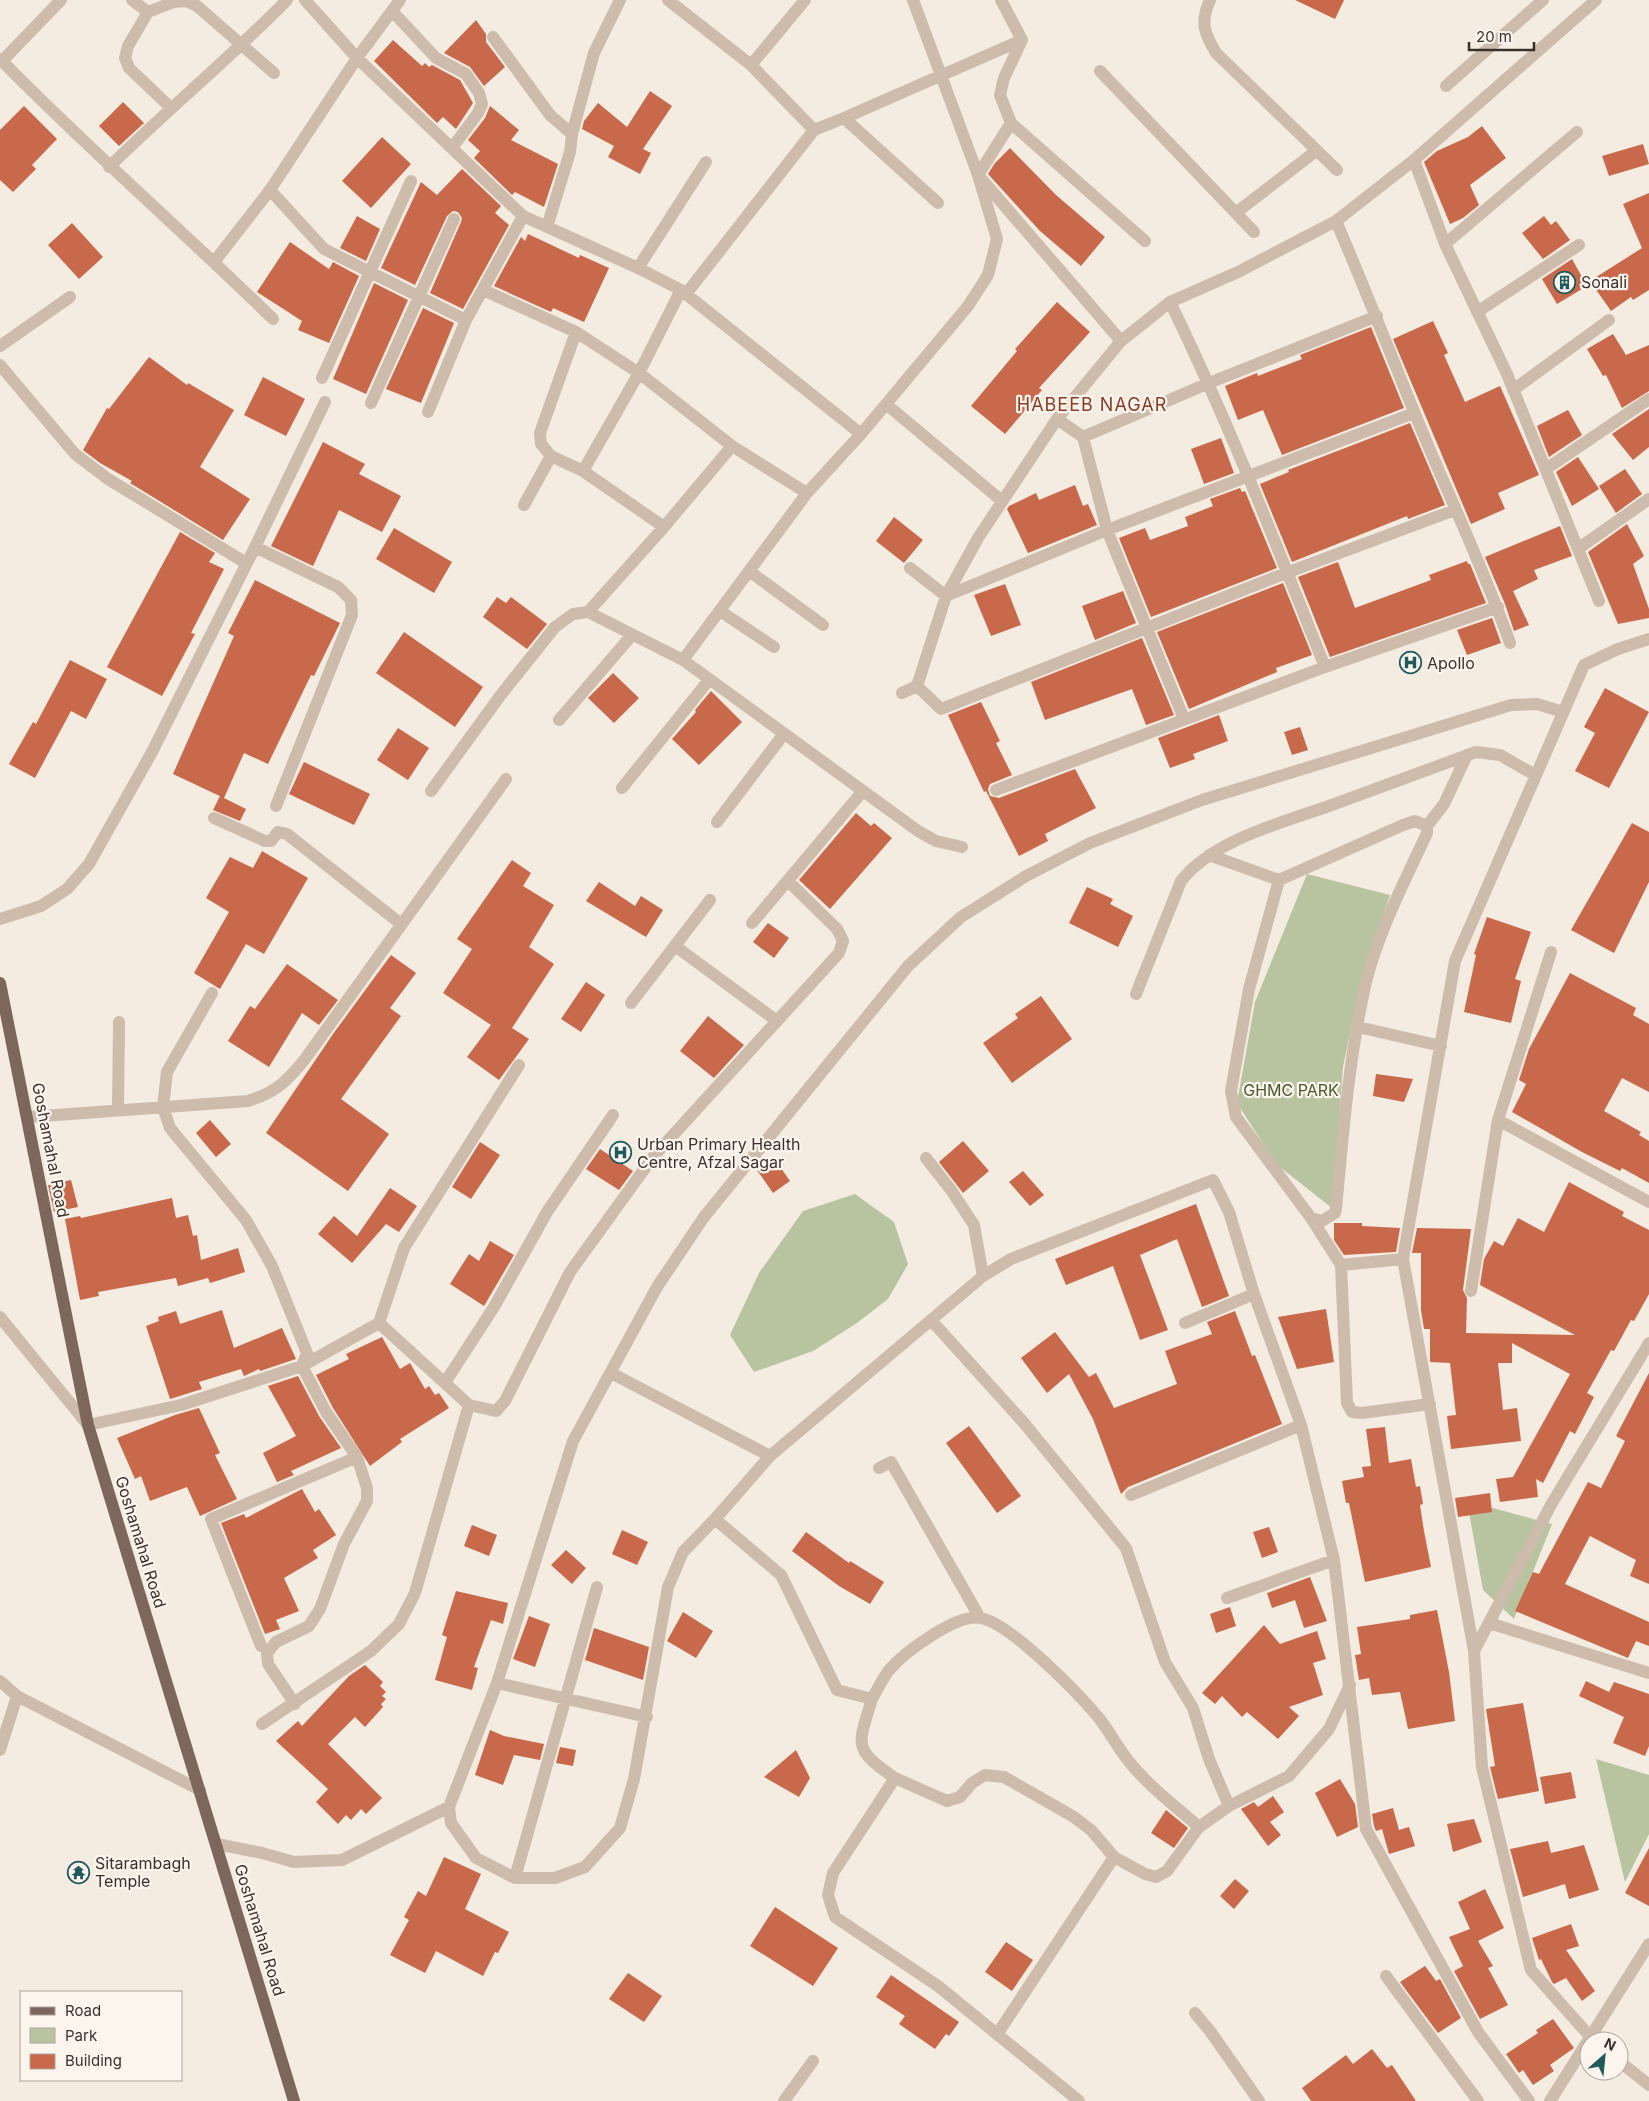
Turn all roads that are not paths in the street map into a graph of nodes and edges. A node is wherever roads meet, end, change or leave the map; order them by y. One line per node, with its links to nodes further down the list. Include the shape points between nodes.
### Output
1 (61, 0): 20 (street)
2 (132, 0): 15 (street)
3 (287, 0): 18 (street)
4 (400, 0): 14 (street)
5 (620, 0): 31 (street, via 594,53)
6 (668, 0): 21 (street)
7 (805, 0): 21 (street)
8 (913, 0): 24 (street)
9 (1001, 0): 17 (street)
10 (1210, 0): 33 (street, via 1204,32 1216,53)
11 (1543, 0): 25 (street)
12 (1596, 0): 34 (street)
13 (307, 1): 19 (street)
14 (392, 11): 19 (street); 32 (street, via 436,58 466,74 479,93 482,104 478,113)
15 (148, 12): 18 (street, via 186,1 197,6); 26 (street, via 128,46 125,58 129,68)
16 (493, 37): 31 (street, via 550,115)
17 (1022, 40): 24 (street); 28 (street, via 1004,78 1000,95)
18 (242, 45): 23 (street); 26 (street)
19 (357, 58): 32 (street); 40 (street)
20 (1, 60): 36 (street)
21 (751, 65): 29 (street)
22 (1100, 71): 42 (street)
23 (274, 73)
24 (941, 74): 27 (street); 38 (street)
25 (1446, 86)
26 (170, 107): 36 (street)
27 (844, 118): 29 (street); 41 (street)
28 (1011, 123): 38 (street); 48 (street)
29 (814, 130): 55 (street)
30 (1577, 132): 49 (street)
31 (572, 134): 46 (street, via 570,152)
32 (452, 148): 43 (street)
33 (1316, 151): 37 (street); 42 (street)
34 (1414, 160): 45 (street); 49 (street)
35 (706, 162): 52 (street)
36 (109, 167): 51 (street)
37 (1337, 170)
38 (978, 175): 65 (street); 75 (street, via 997,239 988,275 968,306)
39 (411, 181): 53 (street)
40 (270, 190): 51 (street); 53 (street, via 324,249)
41 (938, 203)
42 (1237, 212): 47 (street)
43 (524, 216): 46 (street); 54 (street)
44 (454, 219): 56 (street)
45 (1336, 221): 58 (street, via 1238,272); 60 (street)
46 (548, 226): 52 (street)
47 (1254, 232)
48 (1145, 240)
49 (1445, 244): 59 (street)
50 (1579, 245): 59 (street)
51 (214, 262): 61 (street)
52 (638, 268): 55 (street)
53 (369, 272): 56 (street); 69 (street)
54 (483, 290): 62 (street); 64 (street)
55 (684, 292): 68 (street); 79 (street)
56 (418, 296): 62 (street); 74 (street)
57 (70, 297): 66 (street)
58 (1170, 302): 65 (street); 70 (street)
59 (1477, 312): 71 (street)
60 (1377, 316): 70 (street); 77 (street)
61 (273, 319)
62 (466, 320): 76 (street)
63 (1609, 320): 71 (street)
64 (576, 332): 68 (street); 82 (street, via 540,433 541,444)
65 (1122, 341): 78 (street)
66 (0, 346)
67 (0, 366): 95 (street, via 75,454 108,479)
68 (639, 373): 81 (street); 84 (street)
69 (322, 378)
70 (1209, 383): 80 (street); 85 (street)
71 (1514, 390): 83 (street)
72 (1649, 399): 83 (street)
73 (324, 402): 93 (street)
74 (371, 403)
75 (886, 404): 79 (street); 88 (street)
76 (428, 412)
77 (1414, 413): 85 (street); 90 (street)
78 (1057, 419): 80 (street); 88 (street)
79 (861, 434): 86 (street)
80 (1083, 437): 92 (street)
81 (732, 446): 86 (street); 91 (street)
82 (551, 456): 84 (street); 89 (street)
83 (1546, 470): 94 (street)
84 (583, 471): 91 (street)
85 (1249, 477): 92 (street); 98 (street)
86 (807, 493): 97 (street)
87 (1649, 499): 94 (street)
88 (1002, 502): 99 (street)
89 (524, 505)
90 (1455, 510): 98 (street); 101 (street)
91 (664, 527): 102 (street)
92 (1108, 530): 99 (street); 105 (street)
93 (255, 548): 95 (street); 126 (street, via 338,587 352,600 352,615)
94 (1578, 548): 100 (street)
95 (246, 563): 135 (street, via 152,752 89,864 67,889 41,906)
96 (910, 568): 99 (street)
97 (749, 571): 103 (street); 104 (street)
98 (1286, 573): 105 (street); 111 (street)
99 (946, 596): 113 (street)
100 (1599, 601)
101 (1498, 607): 108 (street); 111 (street)
102 (588, 612): 106 (street); 124 (street, via 573,614 555,627)
103 (720, 612): 109 (street); 110 (street)
104 (823, 625)
105 (1149, 628): 113 (street, via 941,709); 116 (street)
106 (632, 634): 110 (street); 117 (street)
107 (1649, 639): 115 (street, via 1584,665)
108 (1510, 643)
109 (774, 647)
110 (684, 660): 112 (street)
111 (1324, 667): 116 (street)
112 (709, 680): 118 (street); 122 (street)
113 (917, 686): 114 (street)
114 (902, 693)
115 (1563, 712): 120 (street); 168 (street, via 1537,704 1511,705 1202,800 1090,843 1026,876 961,917 908,966 704,1217 657,1287)
116 (1184, 719): 123 (street)
117 (559, 720)
118 (783, 735): 125 (street); 128 (street)
119 (1467, 755): 120 (street, via 1476,752 1500,755); 129 (street, via 1444,804); 131 (street, via 1260,831)
120 (1535, 775): 147 (street, via 1455,961)
121 (506, 778): 137 (street)
122 (622, 788)
123 (996, 790)
124 (431, 791)
125 (862, 792): 130 (street, via 936,841); 132 (street)
126 (276, 806)
127 (214, 818): 137 (street, via 265,841 271,840 278,832 287,834)
128 (717, 822)
129 (1427, 826): 133 (street, via 1415,821 1403,825); 146 (street, via 1427,834 1381,938 1366,981)
130 (962, 847)
131 (1209, 855): 133 (street); 142 (street, via 1192,866 1181,881)
132 (788, 880): 136 (street); 144 (street, via 837,929 843,941 839,953)
133 (1279, 880): 156 (street, via 1249,990 1231,1091 1236,1117)
134 (710, 900): 138 (street)
135 (0, 919)
136 (752, 923)
137 (401, 924): 149 (street, via 306,1059 284,1085 266,1096 248,1101)
138 (675, 946): 143 (street); 144 (street)
139 (1551, 952): 153 (street)
140 (0, 983): 152 (main road, Goshamahal Road)
141 (212, 993): 149 (street, via 167,1072)
142 (1136, 994)
143 (631, 1002)
144 (777, 1021): 171 (street, via 653,1157 570,1272 505,1401 496,1411)
145 (119, 1022): 150 (street)
146 (1358, 1027): 147 (street); 156 (street, via 1348,1084 1336,1209 1322,1221)
147 (1440, 1046): 157 (street)
148 (519, 1065): 164 (street, via 404,1248)
149 (163, 1106): 150 (street); 167 (street, via 170,1128 246,1220 272,1266 306,1353)
150 (118, 1110): 152 (street)
151 (613, 1115): 169 (street, via 546,1212 494,1307)
152 (29, 1117): 172 (main road, Goshamahal Road)
153 (1498, 1120): 155 (street); 160 (street)
154 (926, 1158): 159 (street, via 974,1225)
155 (1649, 1202)
156 (1311, 1218): 158 (street)
157 (1403, 1260): 158 (street); 170 (street)
158 (1341, 1265): 170 (street, via 1347,1403 1352,1412)
159 (983, 1276): 161 (street, via 1011,1259 1213,1180 1229,1212); 163 (street)
160 (1471, 1291)
161 (1254, 1294): 165 (street); 173 (street)
162 (0, 1318): 172 (street)
163 (931, 1320): 175 (street); 199 (street, via 1024,1423 1126,1548 1165,1662 1193,1708 1209,1759)
164 (379, 1323): 167 (street); 169 (street)
165 (1185, 1323)
166 (1649, 1343): 183 (street, via 1552,1504)
167 (302, 1366): 172 (street, via 181,1405); 174 (street, via 326,1412)
168 (611, 1374): 175 (street); 188 (street, via 573,1441)
169 (446, 1382): 171 (street)
170 (1430, 1404): 185 (street)
171 (469, 1405): 193 (street, via 416,1593 399,1624 371,1651)
172 (88, 1425): 198 (main road, Goshamahal Road)
173 (1301, 1425): 177 (street); 179 (street)
174 (357, 1456): 184 (street, via 211,1520); 193 (street, via 367,1488 367,1501 344,1544 320,1609 309,1626 276,1642 268,1654 268,1664)
175 (770, 1456): 178 (street)
176 (879, 1468): 182 (street, via 891,1462)
177 (1131, 1495)
178 (714, 1519): 191 (street, via 781,1575 837,1690); 194 (street, via 683,1552 668,1587)
179 (1334, 1560): 181 (street); 189 (street)
180 (597, 1586): 192 (street)
181 (1227, 1598)
182 (980, 1618): 191 (street, via 962,1619 917,1646 889,1670); 201 (street, via 1004,1628 1055,1673 1099,1718 1127,1760)
183 (1489, 1623): 185 (street); 186 (street)
184 (261, 1646)
185 (1474, 1651): 208 (street, via 1482,1767 1532,1970)
186 (1649, 1673)
187 (0, 1682): 190 (street)
188 (497, 1682): 192 (street); 200 (street)
189 (1350, 1684): 199 (street, via 1329,1729 1289,1776); 220 (street, via 1366,1830 1478,2032)
190 (17, 1696): 196 (street); 198 (street)
191 (872, 1698): 197 (street, via 861,1736 862,1751 870,1761)
192 (566, 1700): 194 (street); 204 (street)
193 (295, 1704): 195 (street)
194 (647, 1717): 204 (street, via 620,1828 586,1868 555,1878)
195 (262, 1724)
196 (0, 1750)
197 (895, 1778): 203 (street, via 947,1801 960,1797 972,1783 985,1775 1004,1777 1080,1821); 210 (street, via 834,1873 828,1895 835,1917 938,1986)
198 (200, 1790): 202 (main road, Goshamahal Road)
199 (1229, 1806): 201 (street)
200 (449, 1807): 202 (street, via 395,1829 342,1860 294,1862); 204 (street, via 451,1824 476,1858)
201 (1199, 1827): 203 (street, via 1167,1871 1156,1877)
202 (217, 1844): 215 (main road, Goshamahal Road)
203 (1114, 1857): 210 (street)
204 (515, 1878)
205 (1649, 1944): 209 (street)
206 (1386, 1976): 219 (street)
207 (1195, 2013): 218 (street)
208 (1585, 2031)
209 (1597, 2031)
210 (998, 2033): 217 (street)
211 (1579, 2058): 221 (street)
212 (813, 2060): 216 (street)
213 (1629, 2069): 214 (street)
214 (1649, 2085)
215 (294, 2101)
216 (784, 2101)
217 (1079, 2101)
218 (1259, 2101)
219 (1478, 2101)
220 (1530, 2101)
221 (1550, 2101)

